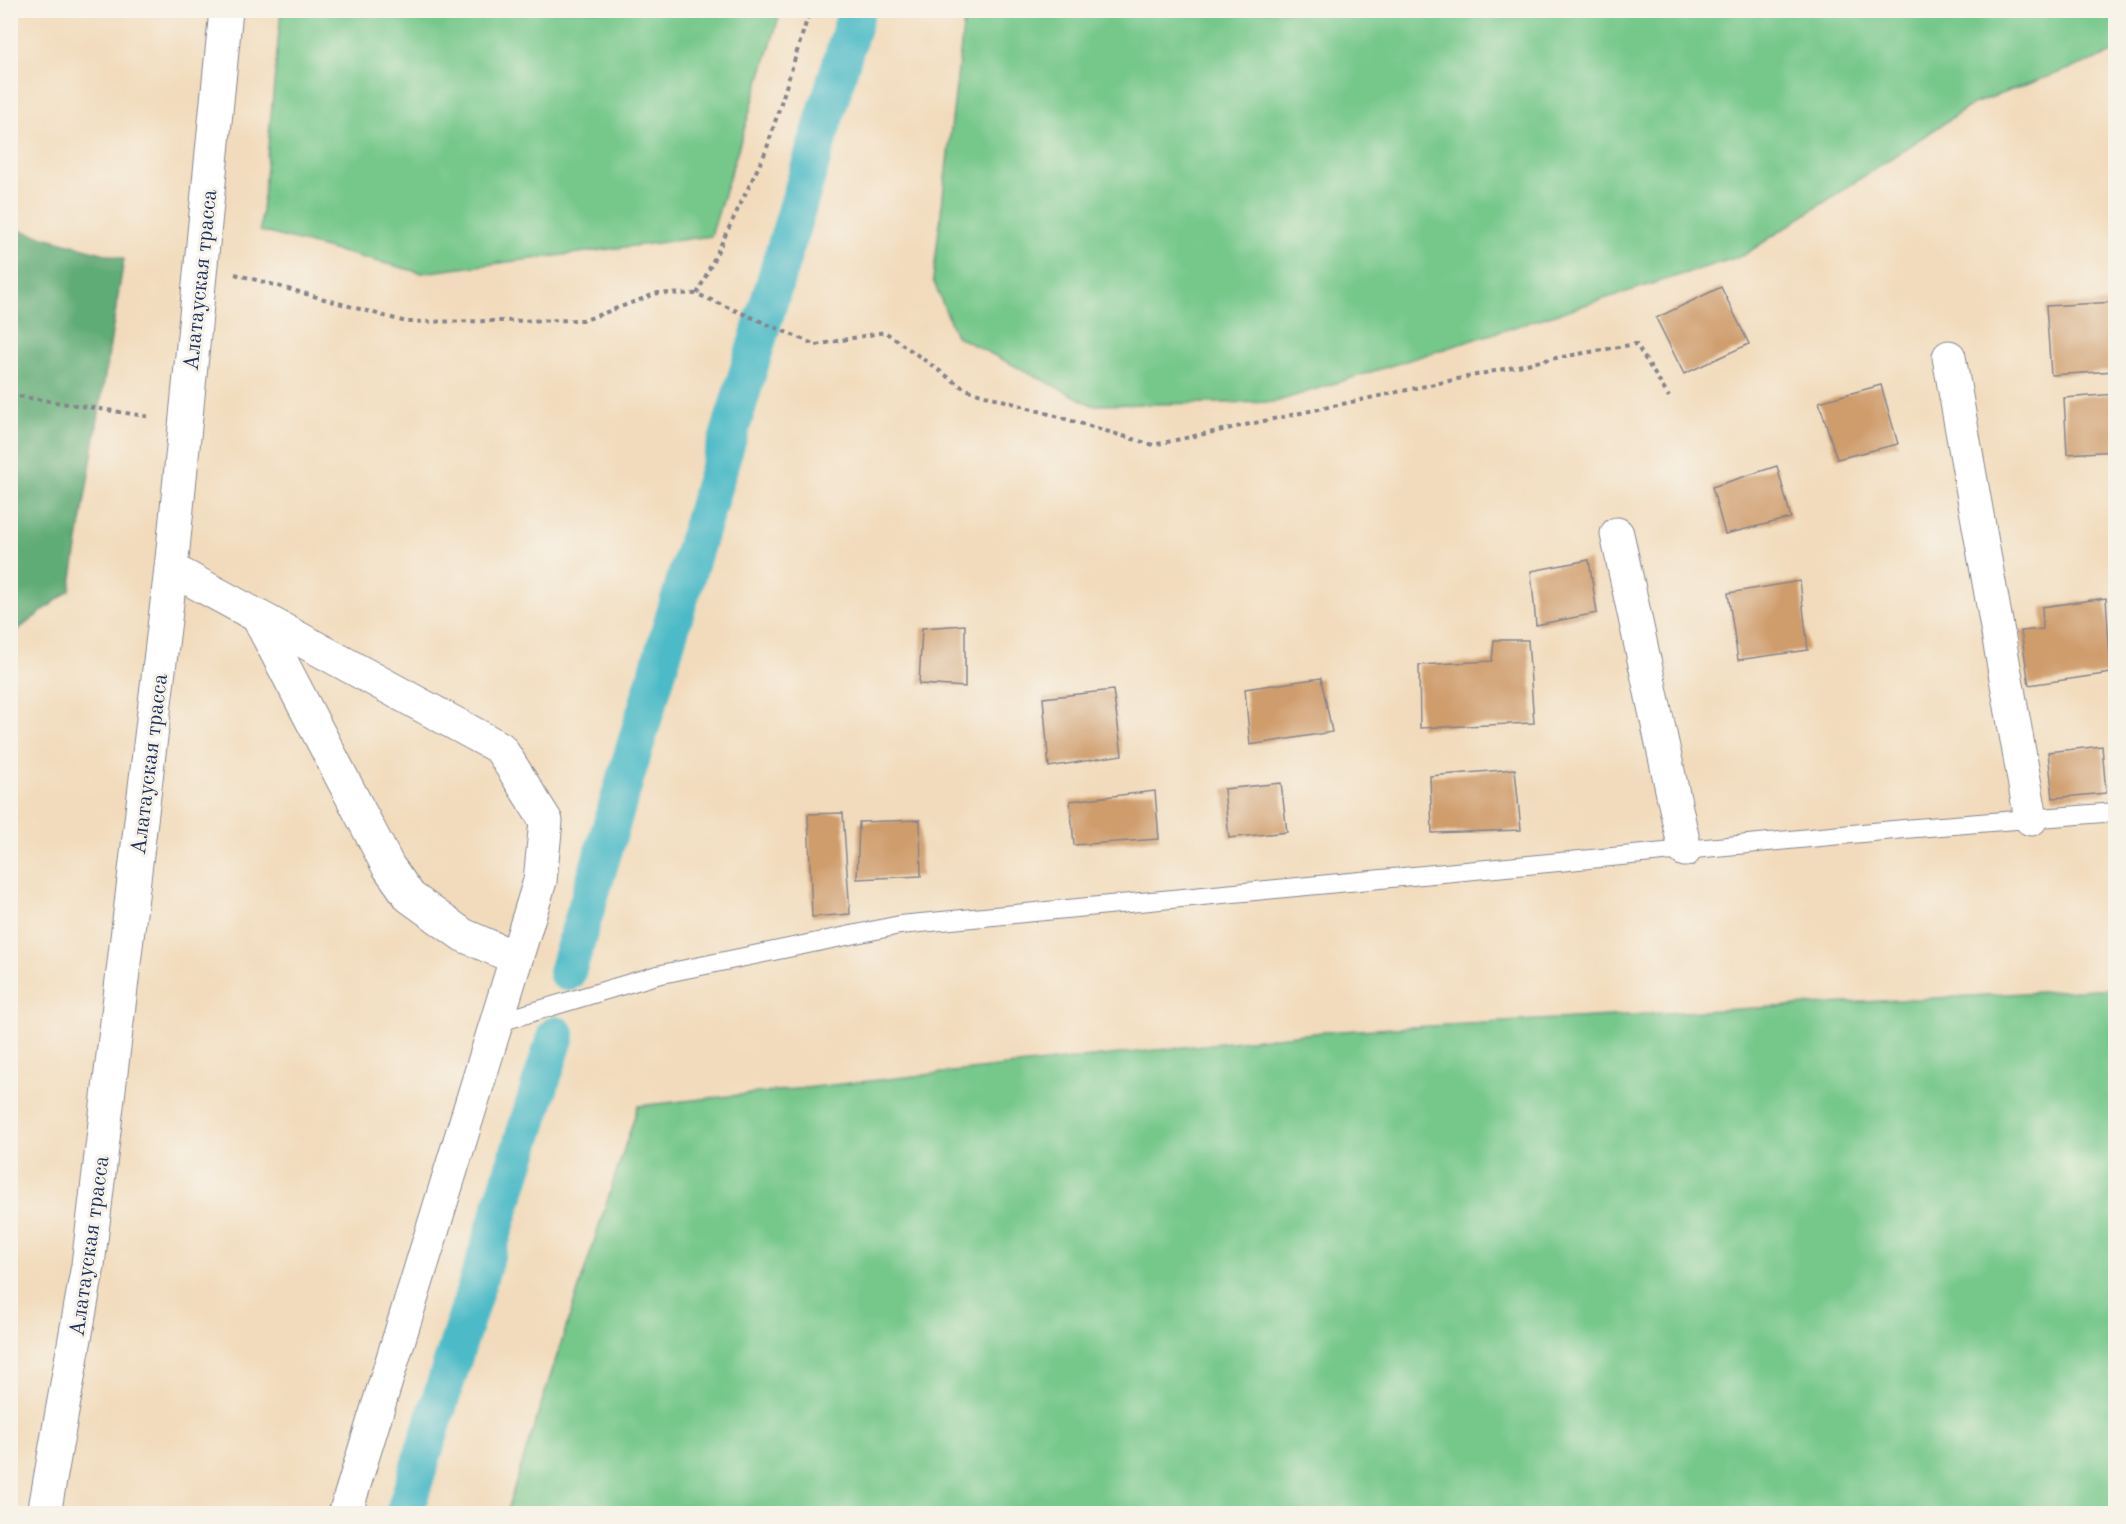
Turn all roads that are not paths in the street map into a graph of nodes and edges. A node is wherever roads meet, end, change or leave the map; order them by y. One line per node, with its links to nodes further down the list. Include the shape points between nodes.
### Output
1 (226, 10): 4 (street, Алатауская трасса)
2 (1949, 357): 7 (street)
3 (1617, 534): 8 (street)
4 (171, 569): 5 (street); 11 (street, Алатауская трасса, via 88,1265)
5 (258, 617): 9 (street, via 388,866 410,897 463,935); 9 (street, via 500,748 546,821 540,881)
6 (2115, 812): 7 (lane)
7 (2031, 819): 8 (lane)
8 (1685, 850): 10 (lane, via 900,925 657,975)
9 (516, 958): 10 (street)
10 (496, 1023): 12 (street)
11 (44, 1514)
12 (345, 1514)

